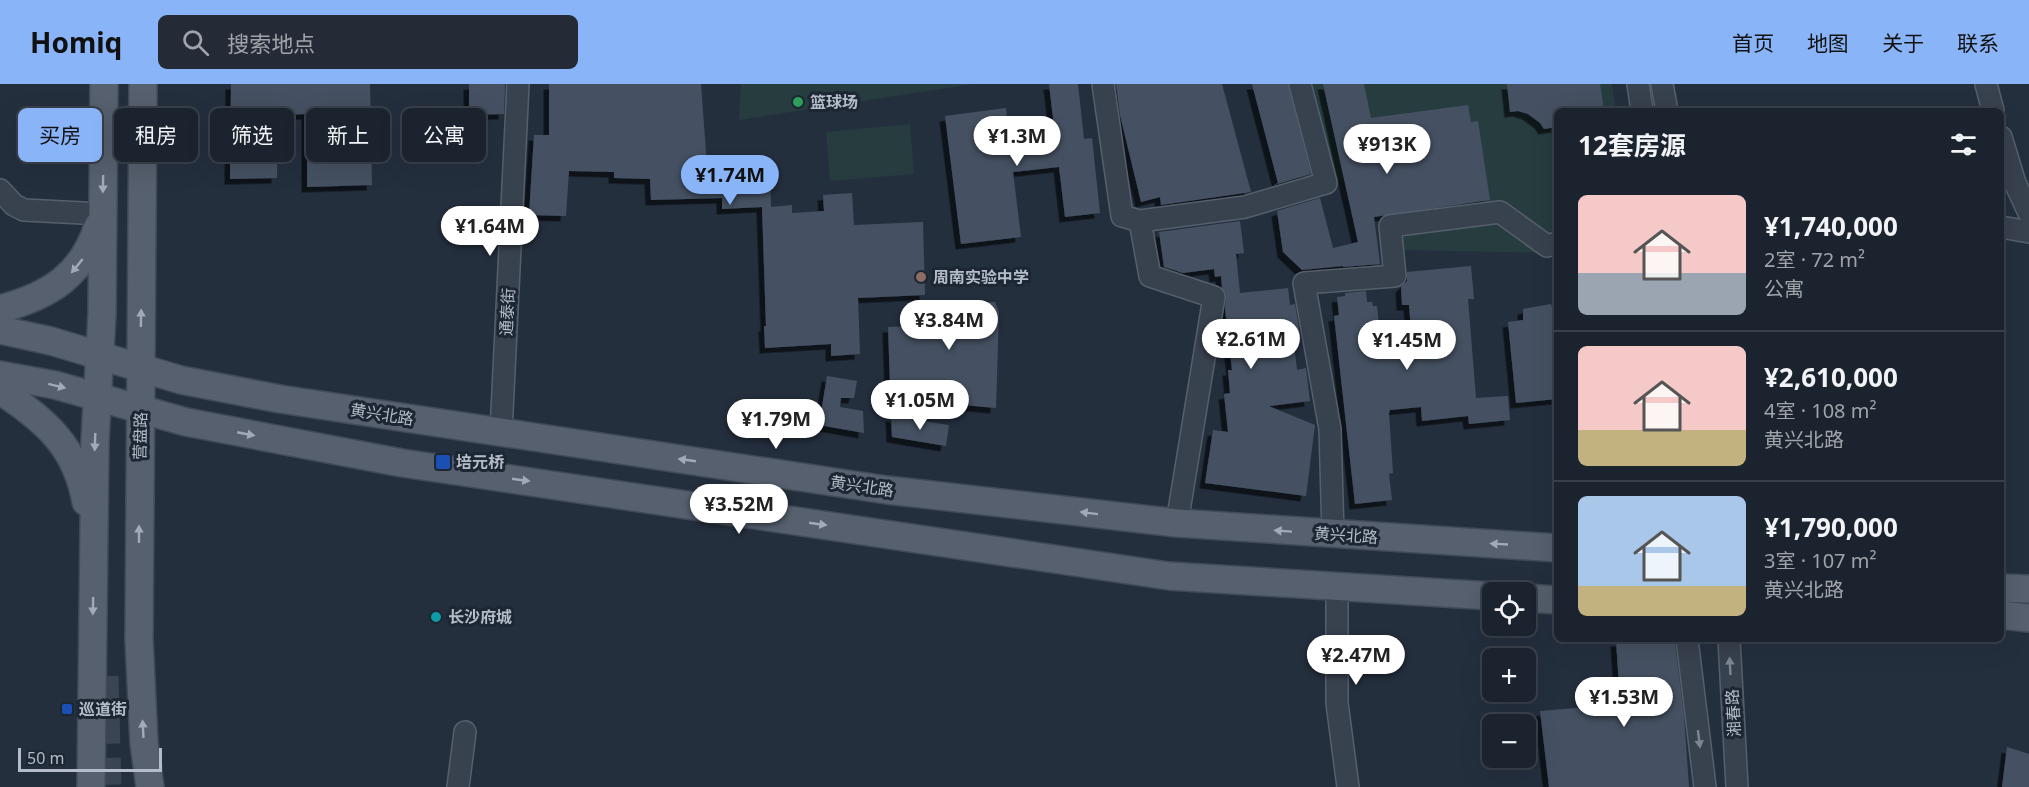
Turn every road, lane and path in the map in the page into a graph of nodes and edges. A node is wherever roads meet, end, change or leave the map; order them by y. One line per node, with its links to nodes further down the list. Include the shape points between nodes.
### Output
1 (104, 84): 15 (main road, one-way to 15)
2 (143, 84): 23 (main road, 营盘路, one-way to 2)
3 (518, 84): 28 (street, 通泰街)
4 (1103, 84): 16 (street, via 1122,216)
5 (1300, 84): 16 (street, via 1326,183 1245,207)
6 (1638, 84): 9 (street)
7 (1662, 84): 10 (street)
8 (1986, 84): 11 (street)
9 (1642, 108)
10 (1666, 108)
11 (1992, 108)
12 (2004, 148): 14 (street, via 2014,183)
13 (0, 190): 15 (street, via 24,210)
14 (2029, 213)
15 (102, 214): 20 (main road, one-way to 20, via 86,255 73,273 36,297); 22 (main road)
16 (1140, 221): 29 (street, via 1150,276 1214,297)
17 (2004, 228): 18 (street)
18 (2029, 232)
19 (1554, 244): 30 (street, via 1547,246 1500,212 1390,226 1395,276 1304,283 1330,429)
20 (0, 309)
21 (0, 330): 22 (main road, 黄兴北路)
22 (100, 356): 23 (main road, 黄兴北路); 26 (main road)
23 (141, 368): 27 (main road, 营盘路); 28 (main road, 黄兴北路, via 181,380 280,399)
24 (0, 375): 26 (main road, one-way to 26)
25 (0, 390): 31 (main road, via 34,414 67,448 78,471)
26 (97, 397): 27 (main road); 31 (main road, one-way to 31)
27 (140, 409): 33 (main road, one-way to 33, via 186,422 402,463 1169,576); 45 (main road, 营盘路, one-way to 27, via 139,639)
28 (501, 432): 29 (main road, 黄兴北路, one-way to 28, via 887,490)
29 (1177, 523): 30 (main road, 黄兴北路, one-way to 29)
30 (1333, 534): 32 (main road, 黄兴北路, one-way to 30)
31 (94, 547): 44 (main road, one-way to 44)
32 (1554, 548)
33 (1337, 587): 36 (main road); 47 (street, via 1336,703)
34 (2004, 588): 35 (main road)
35 (2029, 590)
36 (1482, 595)
37 (1536, 599): 38 (main road)
38 (1554, 600)
39 (2004, 615): 40 (main road)
40 (2029, 618)
41 (1687, 642): 48 (street, one-way to 48)
42 (1729, 642): 49 (street, 湘春路, one-way to 42)
43 (465, 732): 46 (street)
44 (91, 787)
45 (150, 787)
46 (458, 787)
47 (1348, 787)
48 (1705, 787)
49 (1737, 787)

